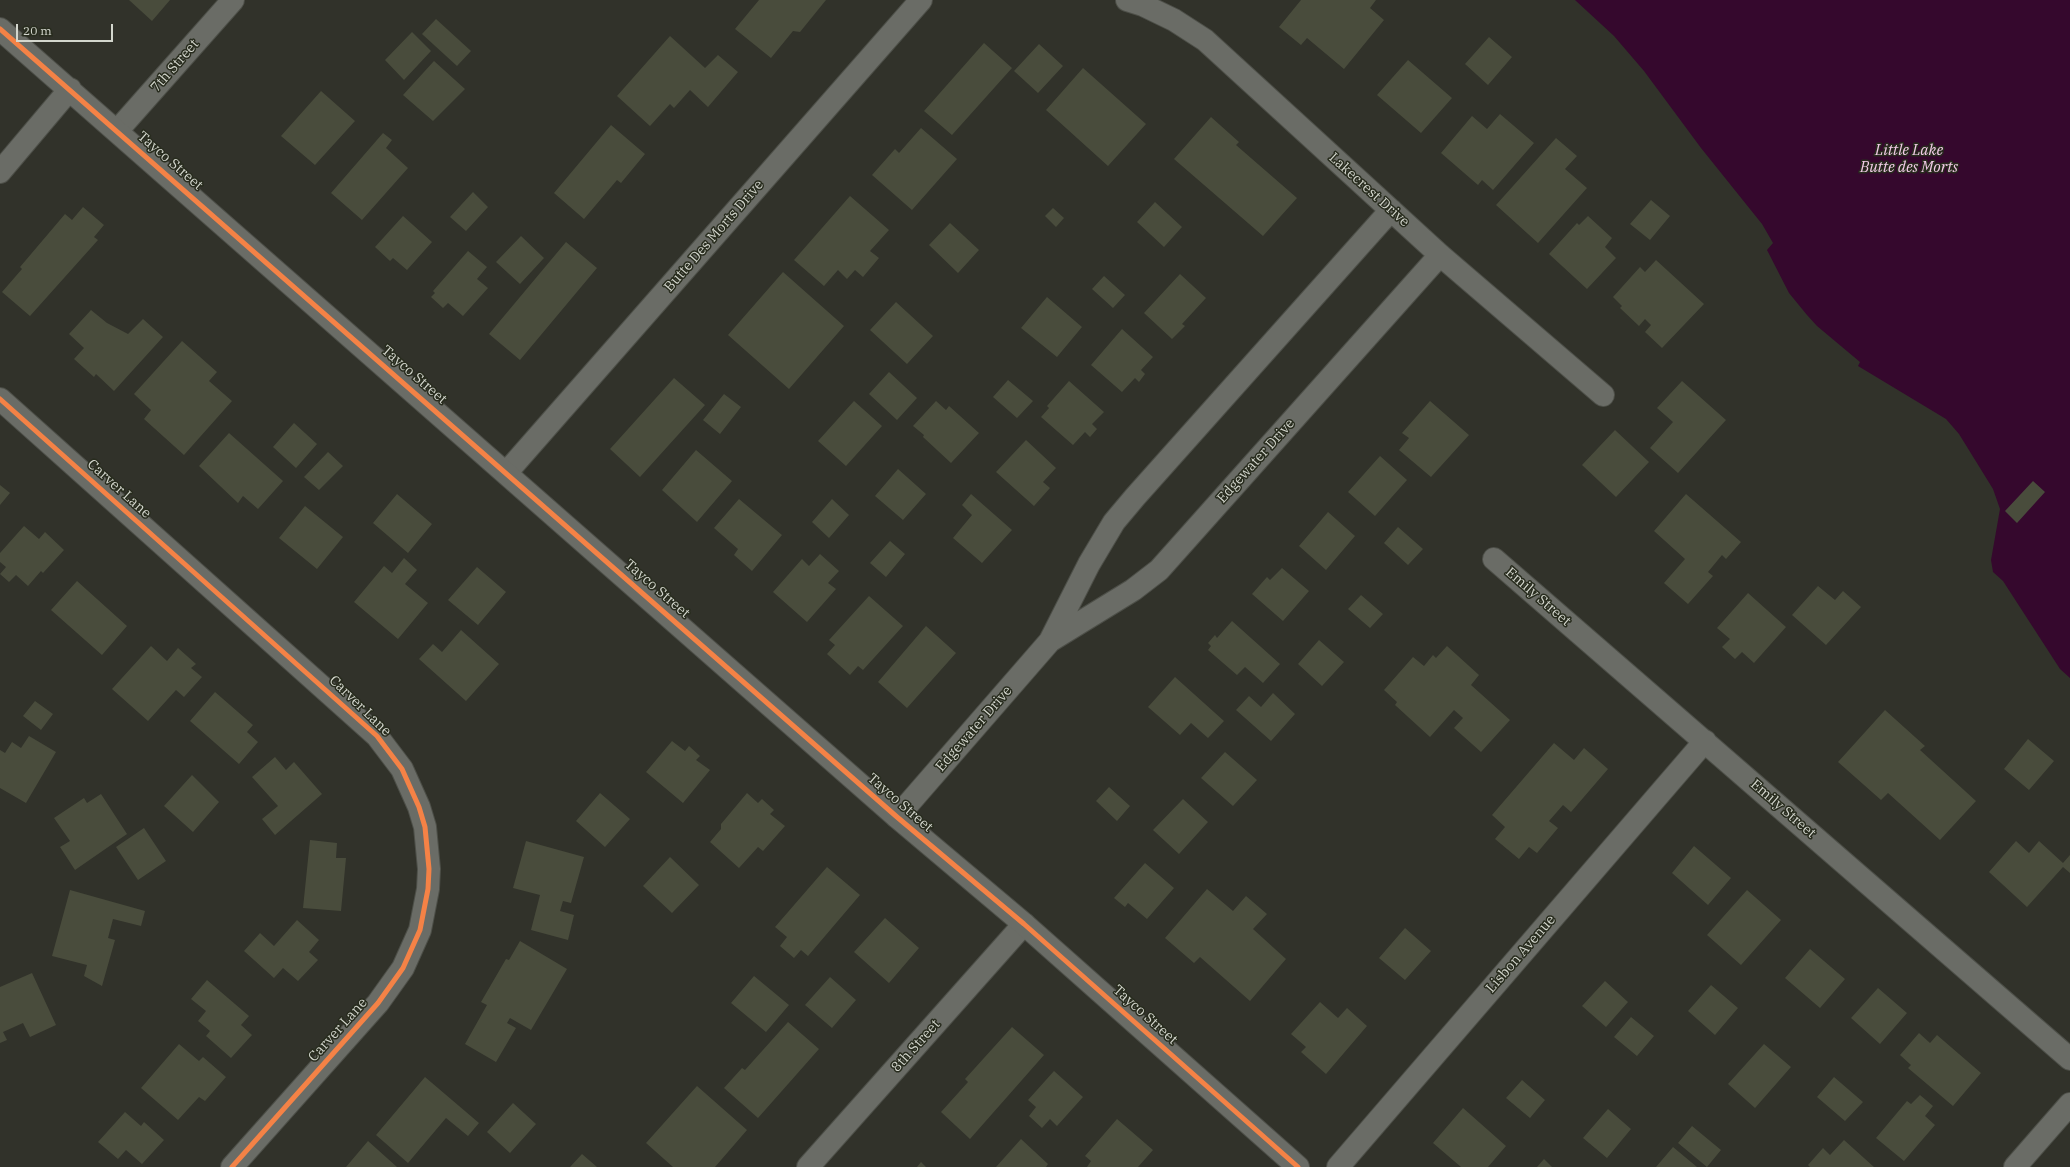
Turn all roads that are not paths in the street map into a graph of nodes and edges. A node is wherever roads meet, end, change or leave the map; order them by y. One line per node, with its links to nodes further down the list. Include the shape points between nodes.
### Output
1 (233, 0): 6 (street, 7th Street)
2 (921, 0): 12 (street, Butte Des Morts Drive)
3 (1127, 0): 8 (street, Lakecrest Drive, via 1174,20 1205,40)
4 (0, 29): 5 (street, Tayco Street)
5 (70, 90): 6 (street, Tayco Street); 7 (street)
6 (117, 131): 12 (street, Tayco Street)
7 (0, 172)
8 (1391, 210): 9 (street, Lakecrest Drive); 14 (street, Edgewater Drive, via 1114,522 1089,564)
9 (1440, 255): 10 (street, Lakecrest Drive); 14 (street, Edgewater Drive, via 1159,570 1134,590)
10 (1602, 395)
11 (0, 399): 20 (street, Carver Lane, via 377,736 402,769 419,807 427,848 428,890 420,930 403,968 378,1003)
12 (507, 472): 16 (street, Tayco Street)
13 (1494, 559): 15 (street, Emily Street)
14 (1050, 641): 16 (street, Edgewater Drive)
15 (1705, 741): 18 (street, Emily Street); 23 (street, Lisbon Avenue)
16 (897, 816): 17 (street, Tayco Street)
17 (1024, 924): 21 (street, 8th Street); 22 (street, Tayco Street)
18 (2070, 1059)
19 (2070, 1104): 24 (street)
20 (232, 1167)
21 (808, 1167)
22 (1298, 1167)
23 (1338, 1167)
24 (2015, 1167)

